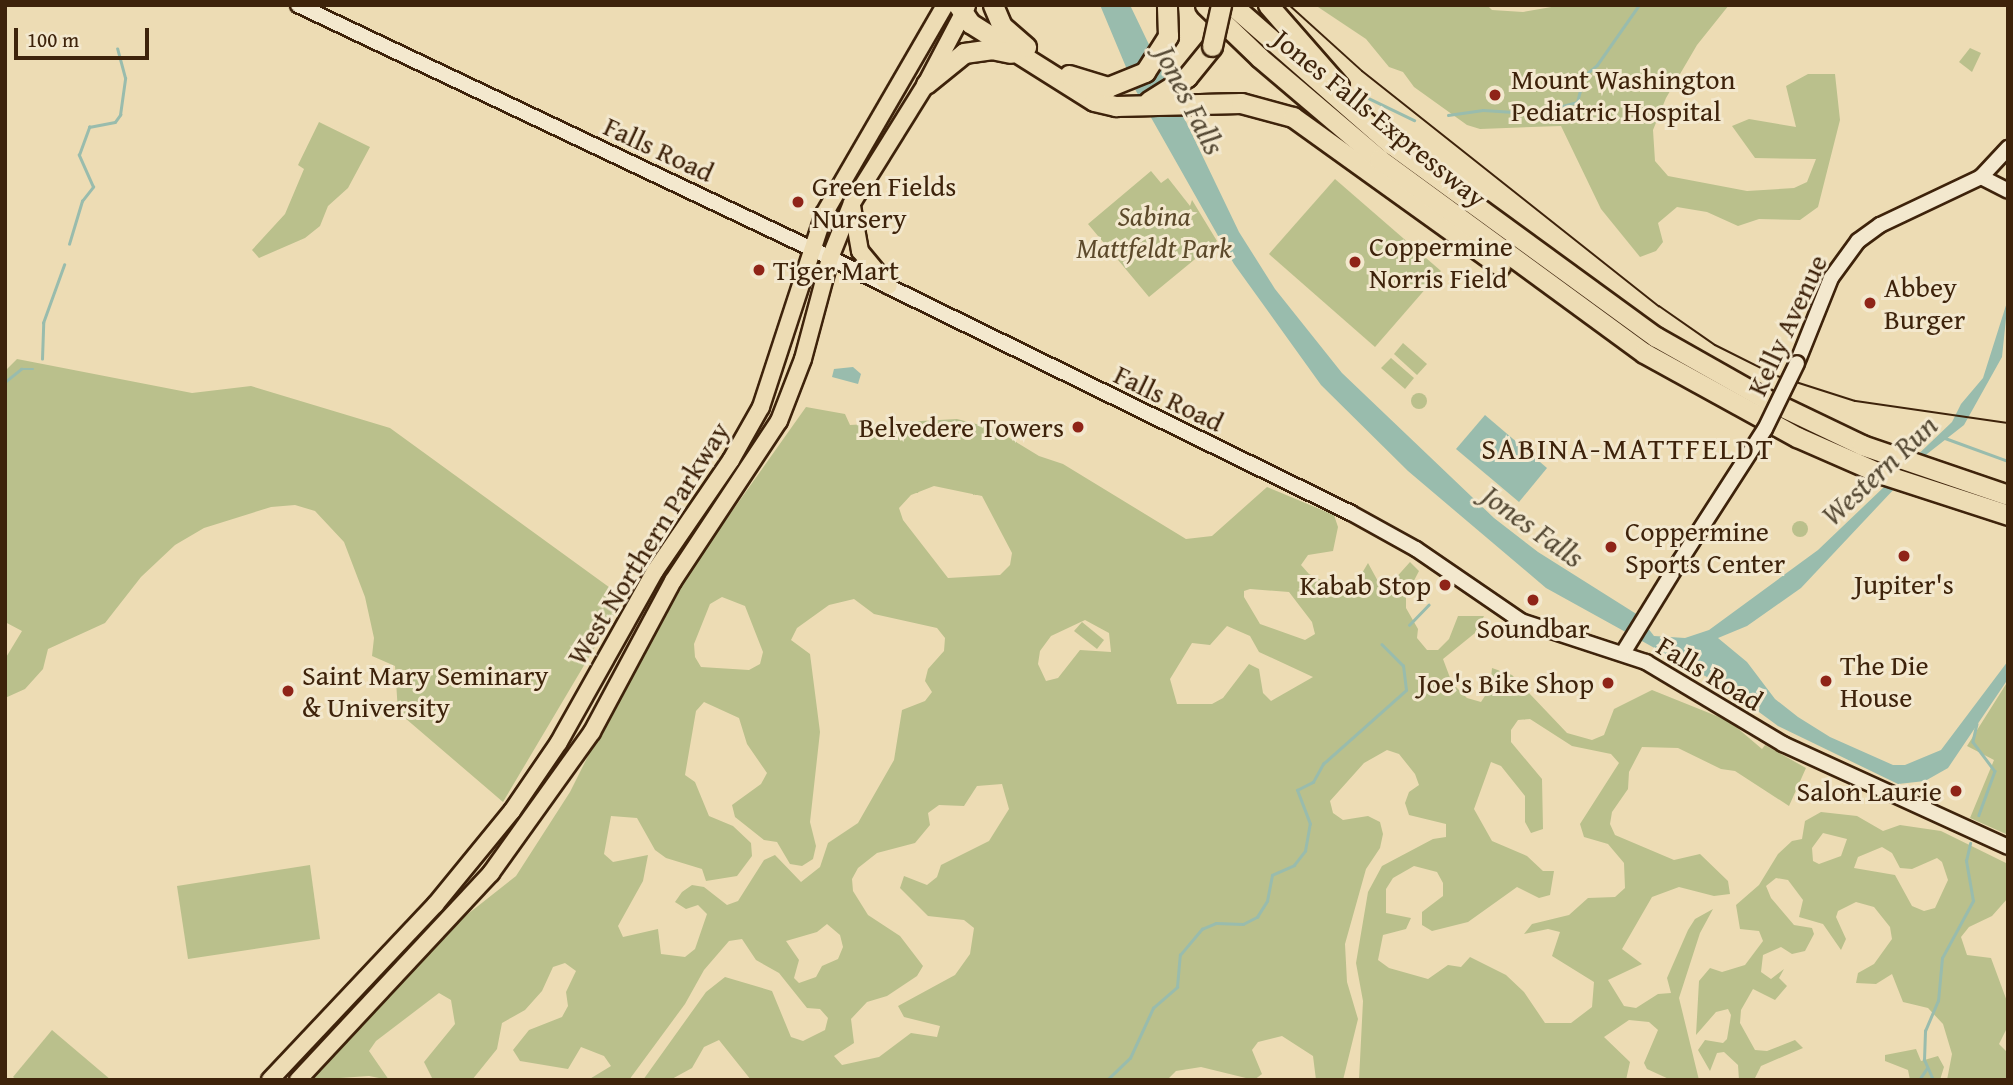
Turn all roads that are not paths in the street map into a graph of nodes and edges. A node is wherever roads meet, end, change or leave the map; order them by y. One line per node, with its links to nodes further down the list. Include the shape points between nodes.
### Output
1 (298, 5): 18 (main road, Falls Road)
2 (945, 5): 18 (main road, West Northern Parkway, via 839,185)
3 (993, 5): 4 (highway, via 1014,38 1073,78 1091,85 1118,85 1145,72 1164,48 1170,23)
4 (1167, 5)
5 (1205, 5): 21 (highway, Jones Falls Expressway, via 1379,159 1611,330)
6 (1221, 5): 12 (highway, bridge, via 1212,46 1196,68 1161,95)
7 (1232, 5): 17 (highway, Jones Falls Expressway, via 1338,101)
8 (1268, 5): 17 (highway, via 1342,89)
9 (963, 9): 10 (highway); 11 (main road, West Northern Parkway)
10 (1019, 55): 11 (highway, via 998,49 973,50 953,59); 12 (highway, via 1080,95)
11 (926, 84): 16 (main road, West Northern Parkway)
12 (1125, 105): 21 (highway, via 1198,101 1262,106 1297,119 1604,338)
13 (2008, 148): 14 (main road, Kelly Avenue)
14 (1981, 177): 15 (main road); 24 (main road, Kelly Avenue, bridge, via 1881,225 1858,241 1831,278 1765,429)
15 (2006, 190)
16 (852, 203): 19 (main road, West Northern Parkway); 20 (main road, via 854,237 860,251)
17 (1475, 208): 22 (highway, Jones Falls Expressway, via 1690,358 1806,419 1894,457)
18 (810, 248): 19 (main road, Falls Road); 26 (main road, West Northern Parkway, via 761,407 731,460 655,571 534,781 435,905)
19 (830, 258): 20 (main road, Falls Road); 27 (main road, West Northern Parkway, via 803,359 779,421 673,581 580,750 491,873)
20 (889, 286): 24 (main road, Falls Road, via 1381,529 1521,621)
21 (1707, 390): 23 (highway, Jones Falls Expressway, via 1878,473)
22 (2008, 495)
23 (2008, 515)
24 (1623, 653): 25 (main road, Falls Road, via 1655,666 1783,744)
25 (2008, 847)
26 (270, 1080)
27 (298, 1080)

